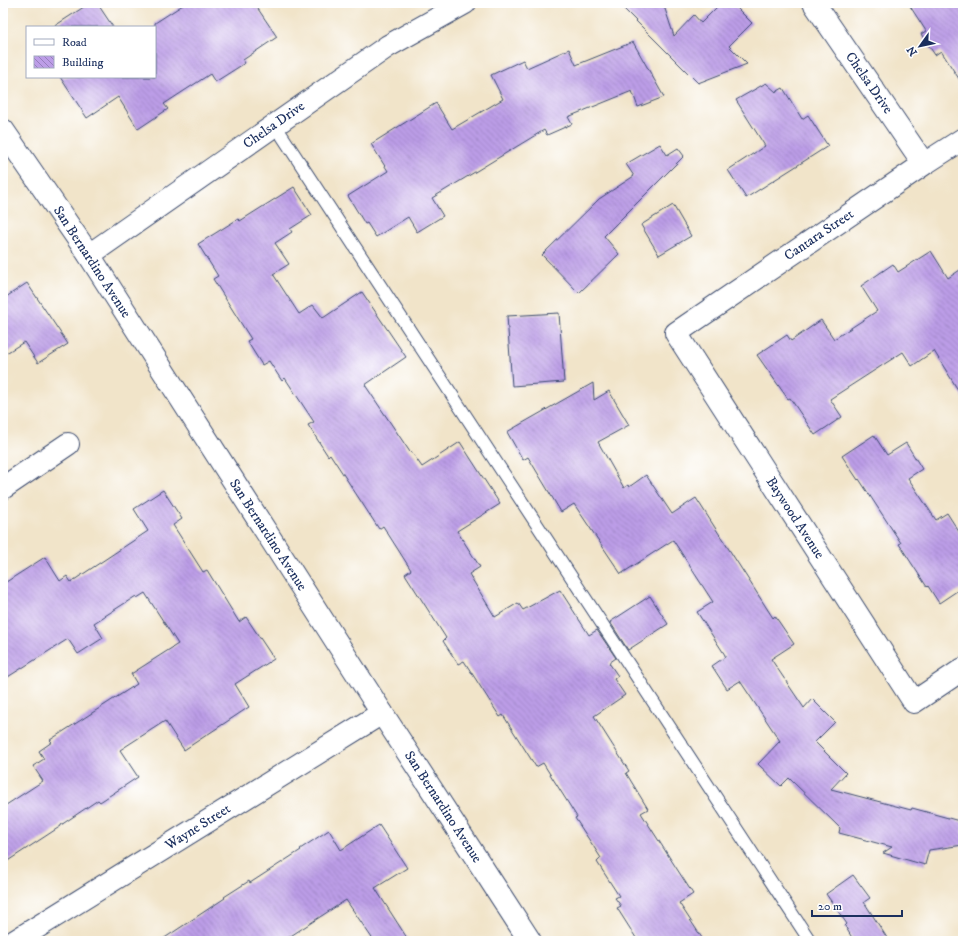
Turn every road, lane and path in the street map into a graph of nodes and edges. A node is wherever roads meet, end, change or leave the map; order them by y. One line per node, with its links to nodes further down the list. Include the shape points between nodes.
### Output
1 (465, 3): 3 (street, Chelsa Drive, via 388,46)
2 (814, 3): 6 (street, Chelsa Drive)
3 (275, 125): 7 (street, Chelsa Drive); 15 (lane)
4 (3, 130): 7 (street, San Bernardino Avenue)
5 (963, 139): 6 (street, Cantara Street)
6 (924, 164): 8 (street, Cantara Street)
7 (89, 255): 12 (street, San Bernardino Avenue)
8 (676, 333): 11 (street, Baywood Avenue, via 914,702)
9 (68, 444): 10 (street)
10 (3, 488)
11 (963, 668)
12 (382, 714): 13 (street, Wayne Street); 14 (street, San Bernardino Avenue)
13 (15, 941)
14 (530, 941)
15 (810, 941)

